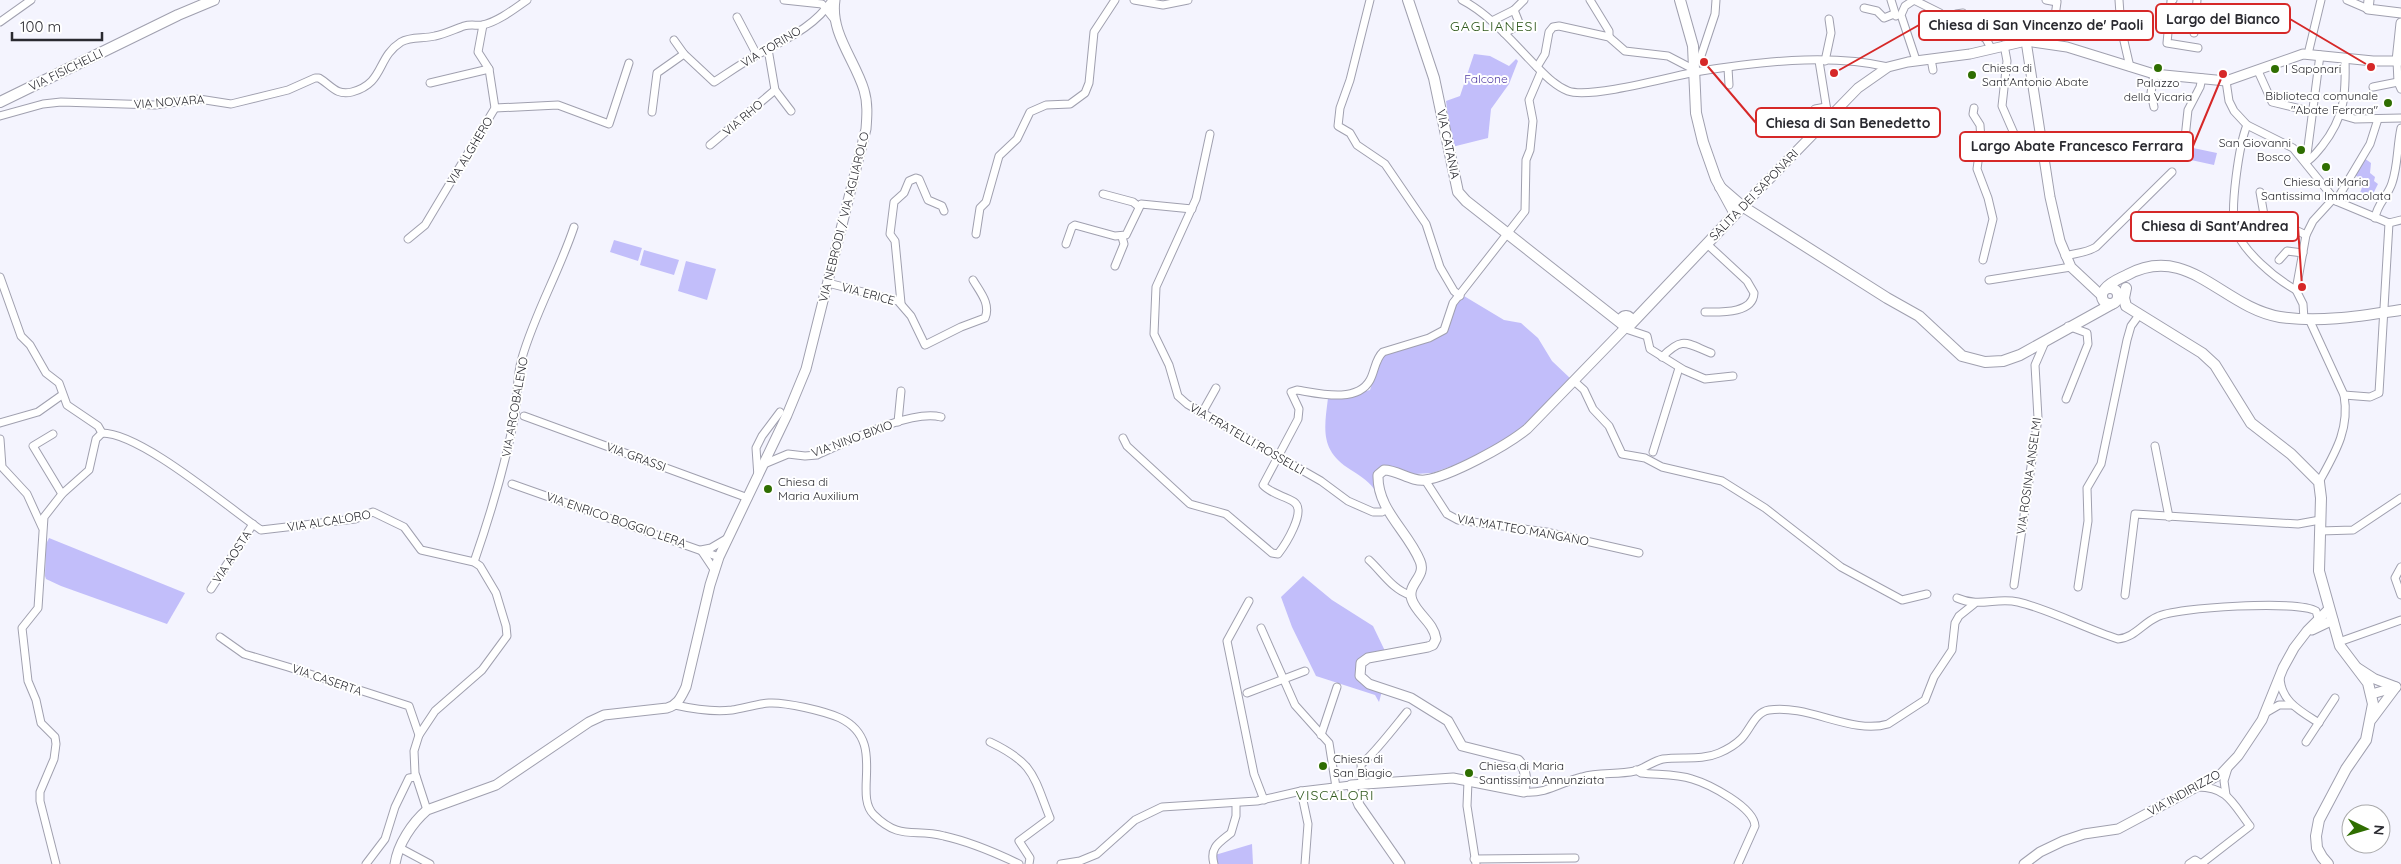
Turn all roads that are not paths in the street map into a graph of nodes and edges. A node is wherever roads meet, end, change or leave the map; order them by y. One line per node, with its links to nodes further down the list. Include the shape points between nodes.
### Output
1 (31, 0): 39 (street)
2 (214, 0): 81 (main road, VIA FISICHELLI)
3 (527, 0): 41 (street, VIA NOVARA)
4 (784, 0): 26 (street, via 822,4)
5 (834, 0): 26 (street, VIA TORINO); 34 (street)
6 (1115, 0): 118 (street, via 1094,32 1086,93 1073,103 1046,105 1030,112 1017,139 999,156 986,202 980,208)
7 (1134, 0): 8 (street, via 1163,5)
8 (1188, 0)
9 (1370, 0): 137 (street, via 1338,126 1350,133 1357,145 1385,164 1426,224 1440,267)
10 (1408, 0): 117 (main road, VIA CATANIA, via 1437,90 1458,192)
11 (1462, 0): 28 (street)
12 (1480, 0): 28 (street)
13 (1524, 0): 29 (street)
14 (1590, 0): 46 (street, via 1609,31)
15 (1680, 0): 66 (main road, via 1692,41)
16 (1716, 0): 66 (street, via 1715,14)
17 (1891, 0): 32 (street)
18 (1914, 0): 31 (street, via 1940,13 1946,23 1956,14); 38 (street, via 1905,6 1900,15)
19 (2046, 0): 49 (street, via 2057,2)
20 (2119, 0): 42 (street)
21 (2173, 0): 52 (street, via 2167,43)
22 (2197, 0): 44 (street)
23 (2321, 0): 55 (street)
24 (2346, 0): 25 (street)
25 (2367, 5): 30 (street)
26 (827, 8): 34 (street); 53 (street, VIA TORINO, via 795,35)
27 (1864, 8): 32 (street, via 1877,11 1884,18)
28 (1477, 9): 37 (street)
29 (1514, 10): 37 (street); 45 (street, via 1520,24)
30 (2401, 12)
31 (1963, 13)
32 (1894, 14): 38 (street)
33 (737, 17): 56 (street)
34 (834, 19): 134 (street, VIA NEBRODI / VIA AGLIAROLO, via 864,92 867,118)
35 (1829, 19): 62 (street, via 1831,32)
36 (2094, 20): 42 (street)
37 (1492, 21): 45 (street)
38 (1901, 21): 60 (street)
39 (0, 22)
40 (2401, 23): 61 (street)
41 (483, 25): 68 (street, VIA ALGHERO, via 478,52); 90 (street, VIA NOVARA, via 469,25 434,36 404,40 388,55 373,82 352,92 340,93 315,78 288,90 231,104 199,99 156,105 61,102)
42 (2121, 28): 65 (street)
43 (1976, 32): 51 (street, via 1986,39)
44 (2194, 33)
45 (1504, 34): 69 (street)
46 (1609, 37): 66 (street, via 1625,51 1668,56); 69 (street, via 1553,27)
47 (674, 40): 54 (street)
48 (2026, 42): 49 (street); 50 (street); 99 (street)
49 (2051, 44): 65 (street)
50 (2004, 45): 51 (street); 102 (street, via 2007,61 2002,106)
51 (1991, 48): 59 (street)
52 (2198, 48)
53 (768, 50): 56 (street, VIA TORINO); 80 (street)
54 (684, 54): 56 (street, VIA TORINO, via 714,82); 87 (street, via 657,73)
55 (2308, 54): 57 (street); 71 (street)
56 (757, 55)
57 (2320, 55): 58 (street); 89 (street)
58 (2345, 58): 61 (street); 91 (street, via 2345,97)
59 (1932, 59): 60 (street); 70 (street)
60 (1916, 60): 64 (street)
61 (2398, 60): 74 (street)
62 (1822, 61): 64 (street); 67 (street, via 1779,61); 84 (street)
63 (629, 63): 83 (street, via 609,124 558,105)
64 (1888, 67): 92 (street, SALITA DEI SAPONARI, via 1858,88)
65 (2130, 67): 72 (street)
66 (1694, 68): 67 (street); 69 (street, via 1677,78 1581,93 1559,87); 104 (main road, via 1696,113)
67 (1728, 68): 77 (street)
68 (489, 69): 76 (street); 83 (street, VIA ALGHERO)
69 (1539, 70): 117 (street, via 1529,100 1533,121 1526,160 1525,211)
70 (1933, 70)
71 (2258, 71): 75 (street); 89 (street, via 2272,102)
72 (2154, 74): 73 (street); 82 (street, via 2151,93)
73 (2202, 78): 75 (street); 98 (street, via 2188,110)
74 (2398, 78): 78 (street); 79 (street)
75 (2226, 81): 95 (street, via 2229,101)
76 (430, 83)
77 (1729, 85)
78 (2373, 87)
79 (2401, 89)
80 (776, 90): 88 (street); 100 (street, VIA RHO)
81 (0, 102)
82 (2154, 107)
83 (495, 108): 121 (street, VIA ALGHERO, via 426,226)
84 (1826, 108): 86 (street); 92 (street)
85 (1974, 108): 101 (street, via 1973,114 1980,125)
86 (1815, 109)
87 (652, 112)
88 (791, 112)
89 (2313, 112): 103 (street)
90 (0, 116)
91 (2341, 116): 94 (street); 103 (street, via 2328,139)
92 (1828, 118): 110 (street, SALITA DEI SAPONARI)
93 (2401, 118): 94 (street)
94 (2378, 119): 108 (street, via 2370,144)
95 (2247, 125): 103 (street); 135 (street, via 2240,147 2234,214 2236,228 2261,263)
96 (2401, 128): 113 (street, via 2393,180)
97 (1210, 134): 111 (street, VIA FRATELLI ROSSELLI)
98 (2185, 138)
99 (2041, 144): 102 (street, via 2022,151); 125 (street, via 2055,224)
100 (710, 145)
101 (1981, 146): 102 (street); 126 (street, via 1977,169 1993,219)
102 (2019, 146)
103 (2308, 158): 108 (street)
104 (1712, 170): 110 (main road); 110 (main road, via 1720,187)
105 (2172, 172): 125 (street, via 2096,248 2087,253)
106 (2260, 192): 119 (street, via 2264,214)
107 (1102, 194): 109 (street, via 1134,202)
108 (2335, 200): 113 (street); 119 (street, via 2313,221)
109 (1138, 206): 111 (street); 120 (street, via 1126,235)
110 (1741, 207): 123 (main road, SALITA DEI SAPONARI); 146 (main road, via 1911,311 1969,359 1985,362 2010,359)
111 (1192, 209): 157 (street, VIA FRATELLI ROSSELLI, via 1157,281 1153,329 1178,396)
112 (944, 211): 138 (street, via 942,206 928,200 916,178 909,181 904,193 894,202 890,234 895,241)
113 (2375, 218): 115 (street)
114 (2401, 220): 115 (street)
115 (2388, 223): 141 (street)
116 (574, 227): 190 (street, VIA ARCOBALENO, via 521,359 502,478)
117 (1507, 233): 137 (street); 144 (main road, VIA CATANIA, via 1606,312)
118 (976, 234)
119 (2306, 235): 124 (street)
120 (1122, 237): 122 (street, via 1075,225); 128 (street, via 1124,244)
121 (408, 239)
122 (1066, 244)
123 (1707, 244): 140 (street, via 1747,281 1754,293 1752,302 1742,307); 144 (main road, SALITA DEI SAPONARI, via 1646,308)
124 (2303, 253): 127 (street, via 2286,251); 135 (street)
125 (2065, 256): 129 (street)
126 (1983, 260)
127 (2279, 260)
128 (1115, 266)
129 (2071, 267): 133 (street); 136 (street)
130 (2145, 267): 136 (main road); 136 (main road); 143 (main road, via 2158,264 2182,268 2253,310)
131 (0, 277): 154 (street, via 21,336 46,372 59,383)
132 (973, 280): 138 (street, VIA ERICE, via 987,304 985,318 925,345)
133 (1990, 280)
134 (828, 283): 138 (street, VIA ERICE); 158 (street, VIA NEBRODI / VIA AGLIAROLO, via 806,369)
135 (2296, 290): 143 (street)
136 (2112, 294): 142 (main road); 145 (main road, via 2082,320)
137 (1460, 296): 169 (street, via 1453,303 1444,330 1383,352 1366,386 1339,396 1291,392 1299,409 1298,419)
138 (901, 303)
139 (2401, 310): 141 (main road)
140 (1705, 312)
141 (2384, 313): 143 (main road); 155 (street, via 2378,392 2370,397)
142 (2137, 314): 173 (main road, via 2202,353 2215,365 2251,422); 194 (street, via 2127,340 2101,464 2087,488 2088,521)
143 (2307, 319): 155 (street)
144 (1625, 322): 148 (street, via 1629,330 1647,336 1650,349); 151 (street, via 1616,338)
145 (2068, 326): 146 (main road); 156 (street, via 2087,333 2088,344)
146 (2046, 339): 193 (street, VIA ROSINA ANSELMI, via 2035,365 2038,418)
147 (1711, 354): 148 (street, via 1680,343)
148 (1662, 357): 149 (street)
149 (1679, 368): 150 (street, via 1705,379); 168 (street)
150 (1733, 376)
151 (1574, 381): 171 (street, via 1518,436 1453,470); 196 (street, via 1609,426 1622,454 1722,481 1764,508 1841,567 1902,600)
152 (1216, 388): 157 (street)
153 (901, 391): 162 (street)
154 (62, 395): 161 (street, via 38,412); 163 (street, via 70,408 98,426)
155 (2344, 395): 173 (street, via 2346,425 2336,452)
156 (2066, 399)
157 (1202, 413): 169 (street, VIA FRATELLI ROSSELLI)
158 (783, 414): 170 (street, VIA NEBRODI / VIA AGLIAROLO); 172 (street, via 762,436 756,448)
159 (524, 416): 175 (street, VIA GRASSI)
160 (942, 417): 162 (street, VIA NINO BIXIO, via 927,414)
161 (0, 422)
162 (898, 422): 170 (street, VIA NINO BIXIO, via 817,454 788,454)
163 (102, 433): 176 (street, via 96,439 89,470); 182 (street, VIA ALCALORO, via 128,439 173,465)
164 (52, 434): 176 (street, via 32,446)
165 (1123, 438): 169 (street, via 1127,446 1190,504 1226,514 1276,554 1300,514 1295,502 1263,485)
166 (0, 439): 184 (street, via 2,467 27,494)
167 (2155, 446): 181 (street)
168 (1653, 452)
169 (1278, 456): 179 (street, VIA FRATELLI ROSSELLI, via 1348,501 1373,512)
170 (764, 464): 172 (street, VIA NEBRODI / VIA AGLIAROLO)
171 (1425, 480): 179 (street, via 1386,470 1380,472 1378,479); 187 (street, VIA MATTEO MANGANO, via 1447,514 1458,520 1546,532)
172 (756, 481): 175 (street, via 743,491); 177 (street, VIA NEBRODI / VIA AGLIAROLO)
173 (2319, 482): 183 (main road)
174 (512, 484): 186 (street, VIA ENRICO BOGGIO LERA)
175 (733, 493): 177 (street, VIA GRASSI); 180 (street, via 739,502)
176 (62, 494): 184 (street, via 47,511)
177 (748, 498): 180 (street, VIA NEBRODI / VIA AGLIAROLO)
178 (2401, 498): 183 (street, via 2353,530)
179 (1387, 509): 197 (street, via 1420,560 1422,570)
180 (740, 514): 185 (street, VIA NEBRODI / VIA AGLIAROLO)
181 (2169, 517): 183 (street); 198 (street, via 2135,514)
182 (253, 524): 190 (street, VIA ALCALORO, via 261,530 312,526 355,519 373,512 404,527 425,552); 195 (street, VIA AOSTA)
183 (2320, 525): 203 (main road, via 2318,570)
184 (42, 527): 247 (street, via 38,608 24,622 22,634 27,677 39,717 55,737 54,759 40,792 40,801)
185 (729, 538): 186 (street); 188 (street, VIA NEBRODI / VIA AGLIAROLO)
186 (701, 550): 188 (street, VIA ENRICO BOGGIO LERA); 192 (street)
187 (1639, 552)
188 (719, 557): 192 (street, VIA NEBRODI / VIA AGLIAROLO)
189 (1369, 560): 197 (street, via 1392,584)
190 (474, 562): 225 (street, via 491,582 507,636 482,670 436,711)
191 (2401, 567): 199 (street, via 2395,578)
192 (715, 571): 219 (street, VIA NEBRODI / VIA AGLIAROLO, via 686,687)
193 (2014, 585)
194 (2078, 587)
195 (211, 589)
196 (1927, 594)
197 (1410, 595): 238 (street, via 1436,634 1435,642 1428,647 1368,658 1361,663 1360,676 1369,684 1411,698 1448,721 1462,746 1518,760 1525,770)
198 (2125, 595)
199 (2401, 595)
200 (1957, 598): 202 (street)
201 (1249, 601): 240 (street, via 1227,641 1254,774)
202 (1974, 604): 205 (street, via 1999,599 2021,603 2118,639 2158,616 2235,606 2304,607 2316,612); 230 (street, via 1959,616 1952,650 1934,677 1925,700 1888,724 1860,725 1800,710 1762,711 1740,739 1720,753 1706,757 1661,759)
203 (2331, 613): 205 (street); 207 (main road)
204 (2401, 620): 209 (street)
205 (2318, 623): 207 (street); 212 (street, VIA INDIRIZZO, via 2304,635 2288,657)
206 (1261, 628): 213 (street)
207 (2336, 631): 209 (main road)
208 (220, 637): 225 (street, VIA CASERTA, via 244,654 409,706)
209 (2339, 642): 210 (main road, via 2344,654)
210 (2357, 667): 214 (street, via 2375,680); 217 (main road)
211 (1305, 671): 213 (street)
212 (2280, 676): 220 (street, via 2284,694); 222 (street, VIA INDIRIZZO)
213 (1284, 679): 216 (street); 226 (street, via 1295,705)
214 (2398, 686): 217 (street); 223 (street)
215 (1336, 687): 226 (street)
216 (1247, 693)
217 (2372, 694): 223 (main road)
218 (2335, 698): 224 (street)
219 (675, 705): 243 (street, via 604,716 589,722 496,785); 251 (street, via 721,710 775,703 840,718 855,730 863,742 868,761 867,803 874,815 899,832 944,836 983,847)
220 (2292, 705): 222 (street, via 2279,705); 224 (street)
221 (1407, 712): 233 (street, via 1377,745 1370,759 1361,764)
222 (2267, 712): 229 (street, VIA INDIRIZZO)
223 (2372, 719): 261 (main road, via 2366,740 2318,820 2317,848)
224 (2319, 723): 228 (street)
225 (419, 735): 231 (street, via 414,759)
226 (1321, 735): 235 (street, via 1329,743)
227 (990, 742): 252 (street, via 1011,752 1028,766 1050,818 1019,841 1030,858)
228 (2306, 742)
229 (2230, 765): 236 (street, VIA INDIRIZZO); 239 (street, via 2224,781)
230 (1636, 770): 238 (street, via 1580,777 1553,789); 257 (street, via 1691,778 1739,804 1752,816 1755,826)
231 (416, 777): 243 (street); 248 (street, via 409,778 385,839)
232 (1468, 781): 233 (street, via 1452,778); 238 (street); 246 (street, via 1467,806)
233 (1362, 785): 234 (street); 242 (street)
234 (1351, 786): 235 (street); 242 (street)
235 (1336, 787): 237 (street)
236 (2197, 787): 239 (street, via 2215,788); 258 (street, VIA INDIRIZZO, via 2118,829 2084,834 2056,844)
237 (1301, 791): 240 (street); 255 (street, via 1308,824)
238 (1524, 792)
239 (2226, 794): 260 (street, via 2250,826)
240 (1264, 800): 241 (street)
241 (1236, 803): 253 (street, via 1162,806 1135,820 1097,854); 254 (street, via 1231,833 1214,848)
242 (1359, 806): 256 (street)
243 (427, 810): 244 (street, via 413,825)
244 (400, 848): 249 (street); 250 (street)
245 (1575, 858): 246 (street)
246 (1475, 861)
247 (56, 864)
248 (366, 864)
249 (395, 864)
250 (430, 864)
251 (1019, 864)
252 (1028, 864)
253 (1062, 864)
254 (1214, 864)
255 (1305, 864)
256 (1400, 864)
257 (1738, 864)
258 (2024, 864)
259 (2189, 864): 260 (street, via 2195,860)
260 (2201, 864)
261 (2328, 864)

